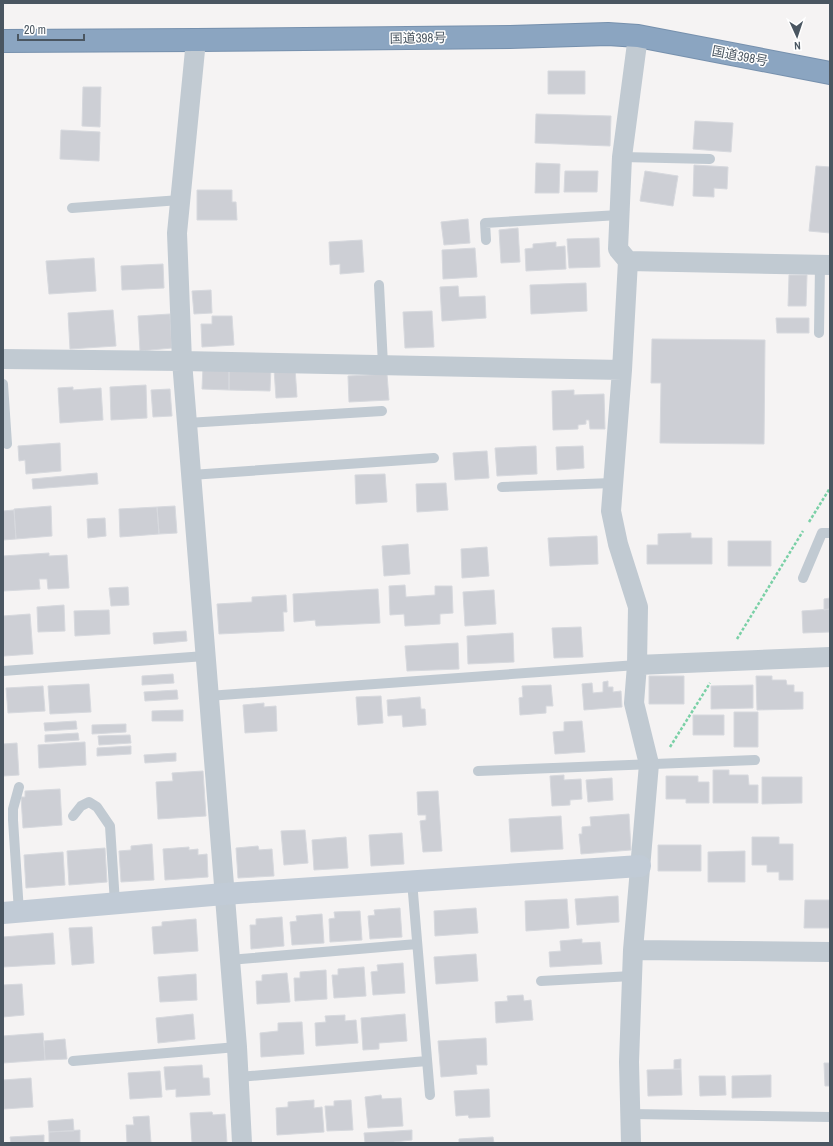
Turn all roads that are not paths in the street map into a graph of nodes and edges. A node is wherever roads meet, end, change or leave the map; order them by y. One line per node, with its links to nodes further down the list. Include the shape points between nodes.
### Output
1 (638, 36): 2 (highway, 国道398号, via 608,34); 4 (highway, 国道398号); 5 (street)
2 (196, 40): 3 (highway, 国道398号); 7 (street)
3 (3, 41)
4 (830, 73)
5 (622, 157): 6 (lane); 9 (street)
6 (710, 159)
7 (180, 200): 8 (lane); 16 (street, via 177,233)
8 (72, 208)
9 (619, 215): 10 (lane, via 485,223); 11 (street, via 618,249)
10 (486, 240)
11 (628, 261): 12 (street); 18 (street)
12 (825, 265): 14 (lane)
13 (379, 285): 17 (lane)
14 (819, 333)
15 (3, 359): 16 (street)
16 (182, 361): 17 (street); 21 (street)
17 (383, 365): 18 (street)
18 (622, 370): 25 (street)
19 (3, 384): 22 (lane)
20 (382, 411): 21 (lane)
21 (187, 424): 24 (street)
22 (7, 444)
23 (434, 458): 24 (lane)
24 (191, 475): 29 (street)
25 (613, 483): 26 (lane); 31 (street, via 611,511 615,531 638,607)
26 (502, 487)
27 (830, 533): 28 (lane, via 822,533)
28 (803, 578)
29 (205, 656): 32 (lane); 33 (street)
30 (830, 657): 31 (street)
31 (636, 665): 33 (lane); 35 (street, via 634,703)
32 (3, 671)
33 (208, 696): 41 (street)
34 (756, 760): 35 (lane)
35 (654, 764): 36 (lane); 39 (street)
36 (478, 771)
37 (19, 787): 43 (lane, via 13,809)
38 (74, 816): 42 (lane, via 81,806 89,802 97,807 110,826)
39 (640, 866): 40 (street); 45 (street)
40 (412, 881): 41 (street); 44 (lane)
41 (224, 894): 42 (street); 47 (street)
42 (116, 904): 43 (street)
43 (11, 912)
44 (418, 944): 47 (lane); 52 (lane)
45 (633, 950): 46 (street); 48 (street)
46 (830, 952)
47 (230, 960): 50 (street)
48 (632, 976): 49 (lane); 55 (street)
49 (541, 981)
50 (237, 1047): 51 (lane); 53 (street)
51 (73, 1061)
52 (427, 1061): 53 (lane); 54 (lane)
53 (239, 1077): 57 (street)
54 (430, 1096)
55 (630, 1114): 56 (lane); 58 (street)
56 (830, 1117)
57 (242, 1143)
58 (631, 1143)

